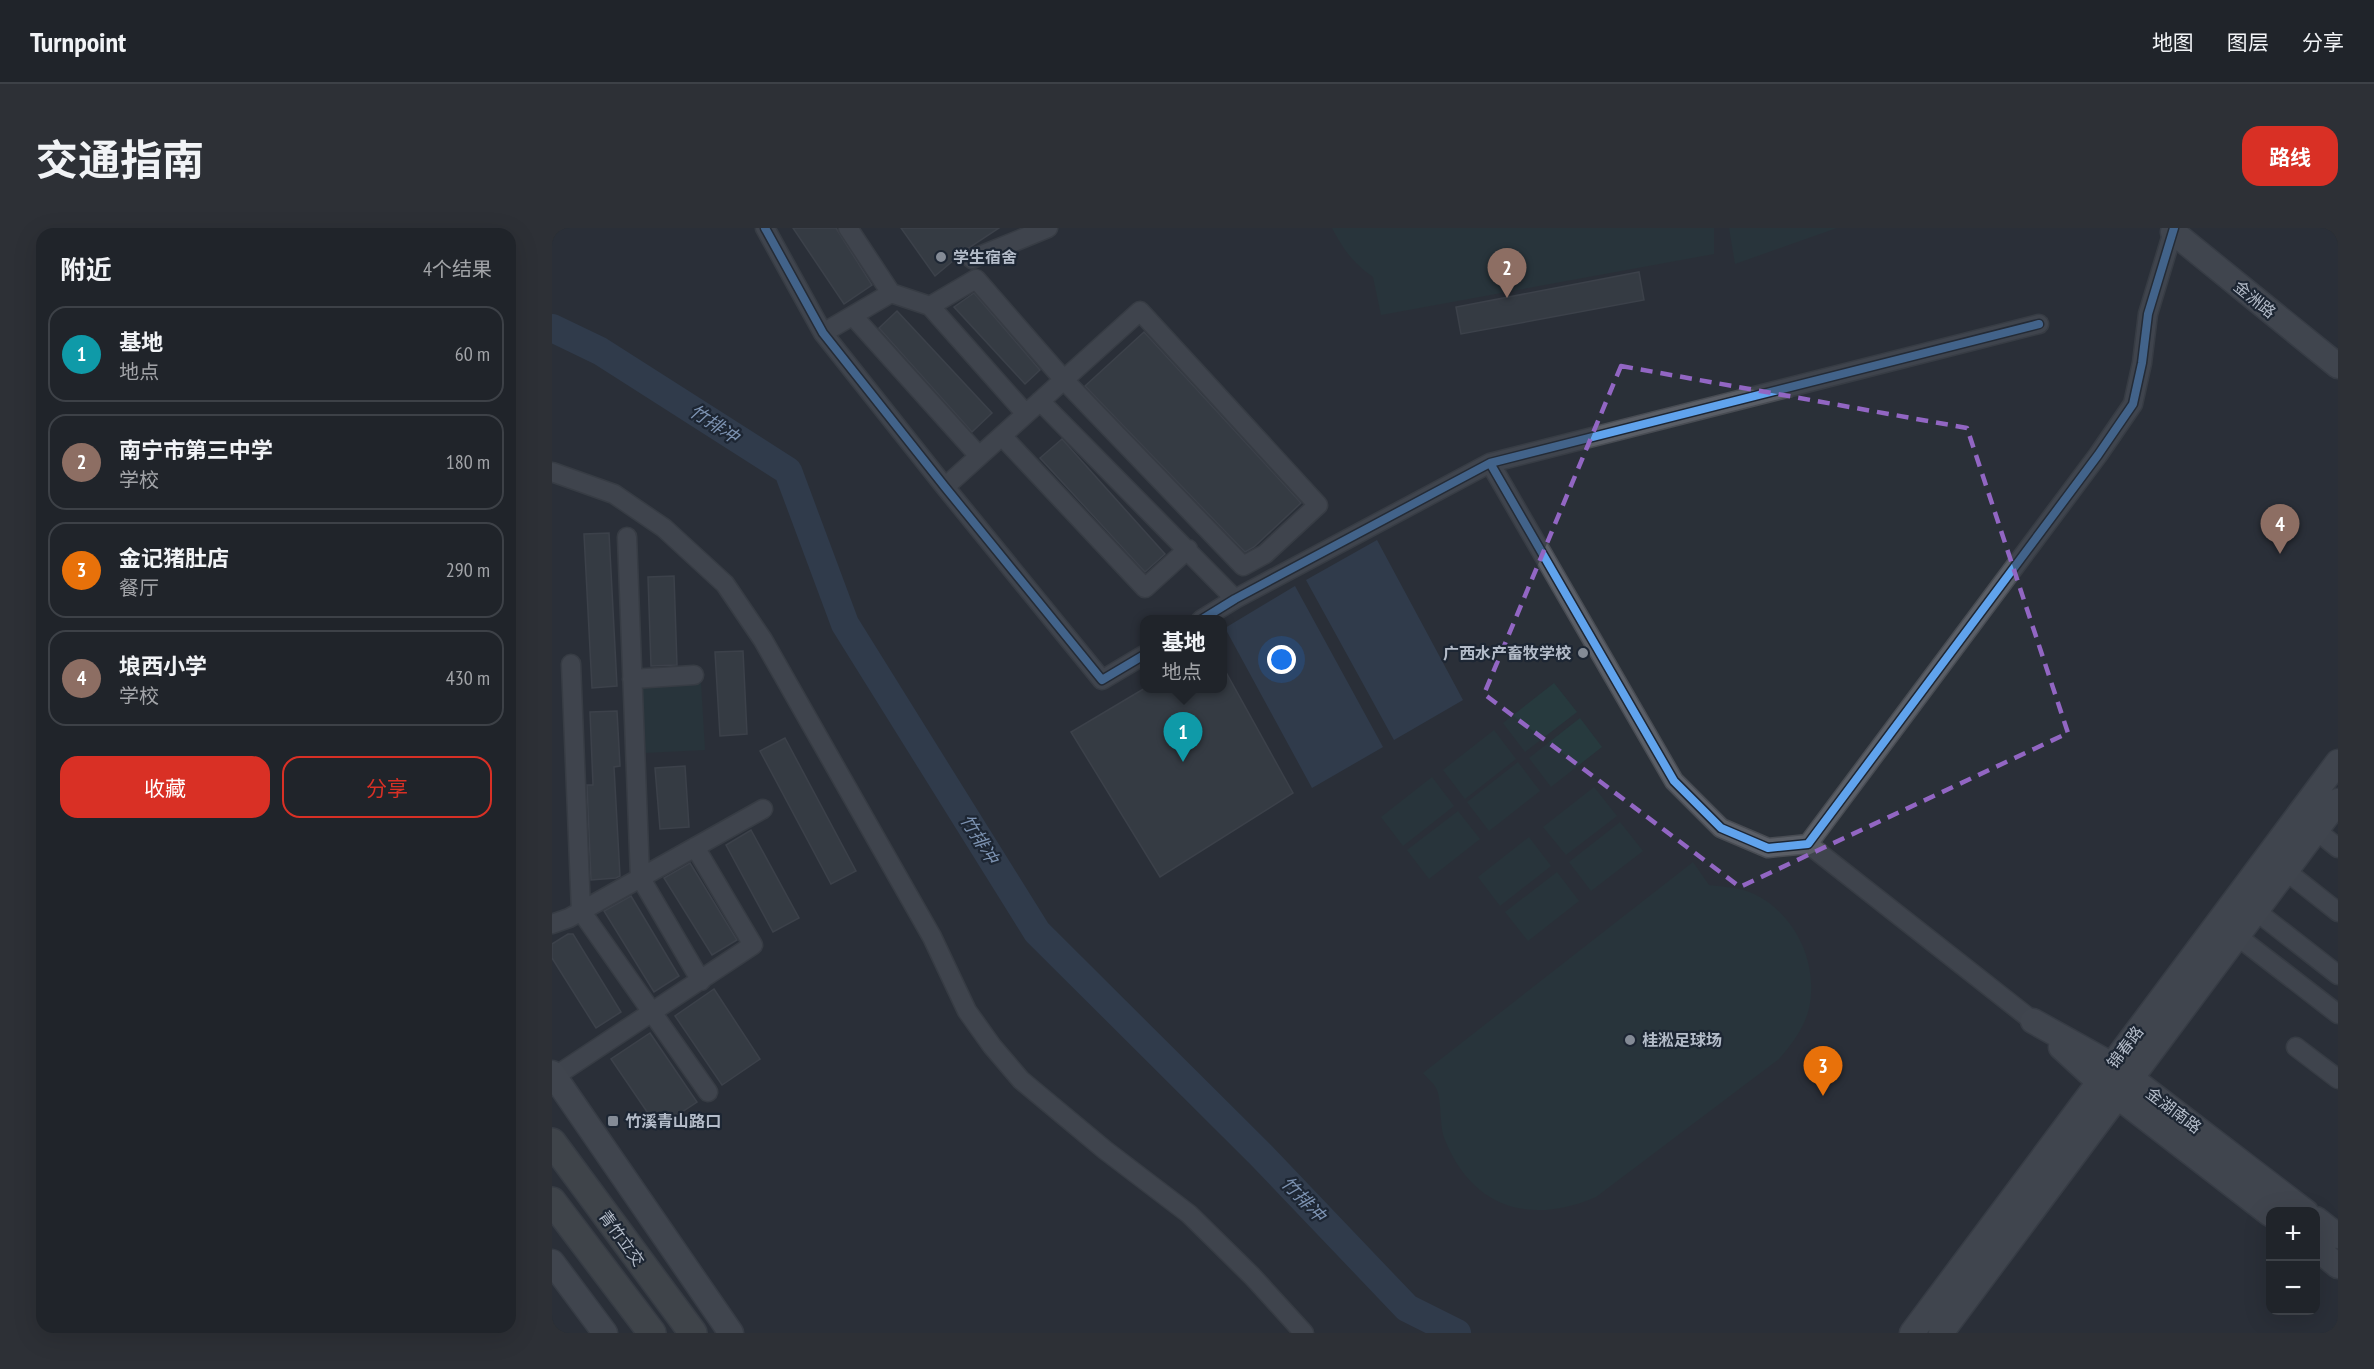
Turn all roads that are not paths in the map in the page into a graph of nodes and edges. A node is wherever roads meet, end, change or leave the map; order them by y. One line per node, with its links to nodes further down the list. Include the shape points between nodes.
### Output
1 (765, 228): 10 (street)
2 (848, 228): 6 (street)
3 (1048, 228): 5 (street)
4 (2173, 230): 11 (main road, 金洲路); 32 (street, via 2148,314 2133,404)
5 (972, 259)
6 (891, 293): 7 (street); 8 (street)
7 (930, 306): 12 (street, via 976,279); 14 (street)
8 (853, 316): 10 (street); 16 (street)
9 (2039, 324): 17 (street)
10 (823, 333): 19 (street)
11 (2338, 366)
12 (1064, 380): 12 (street, via 1140,311 1318,505 1265,554 1243,566); 13 (street)
13 (1040, 401): 14 (street); 21 (street)
14 (1026, 414): 15 (street)
15 (1002, 436): 16 (street); 21 (street, via 1145,588)
16 (978, 456): 19 (street)
17 (1490, 463): 22 (street); 32 (street, via 1674,781 1721,828 1768,848)
18 (552, 472): 65 (street, via 614,494 664,528 725,584 763,640 932,937 968,1011 992,1046 1022,1080 1189,1214)
19 (945, 487): 24 (street, via 1102,680)
20 (627, 537): 27 (street)
21 (1188, 549): 22 (street)
22 (1235, 598): 23 (street)
23 (1209, 615)
24 (1140, 657)
25 (571, 664): 37 (street)
26 (694, 675): 27 (street)
27 (632, 679): 36 (street)
28 (2338, 762): 50 (main road, 锦春路)
29 (2338, 801): 31 (main road, 锦春路)
30 (763, 809): 33 (street)
31 (2316, 830): 34 (street); 35 (main road, 锦春路)
32 (1809, 844): 46 (street, 金湖南路)
33 (695, 847): 36 (street); 43 (street, via 753,945)
34 (2338, 848)
35 (2286, 871): 38 (main road, 锦春路); 39 (street)
36 (640, 878): 37 (street); 43 (street)
37 (581, 911): 40 (street); 44 (street)
38 (2256, 911): 41 (main road, 锦春路); 42 (street)
39 (2338, 912)
40 (552, 924)
41 (2237, 936): 45 (street); 50 (main road, 锦春路)
42 (2338, 975)
43 (702, 981): 44 (street)
44 (652, 1013): 48 (street); 51 (street)
45 (2338, 1014)
46 (2033, 1021): 50 (main road, 金湖南路)
47 (2296, 1047): 49 (street)
48 (553, 1075): 64 (main road)
49 (2338, 1079)
50 (2115, 1080): 54 (main road, 金湖南路); 55 (main road, 金湖南路); 66 (main road, 锦春路); 67 (main road, 锦春路)
51 (708, 1092)
52 (552, 1142): 63 (highway, 青竹立交)
53 (552, 1201): 62 (highway, 青竹立交)
54 (2299, 1207)
55 (2266, 1210)
56 (2320, 1222): 57 (main road)
57 (2338, 1236)
58 (2320, 1251): 60 (main road)
59 (552, 1262): 61 (main road)
60 (2338, 1266)
61 (605, 1333)
62 (652, 1333)
63 (693, 1333)
64 (731, 1333)
65 (1304, 1333)
66 (1912, 1333)
67 (1941, 1333)

